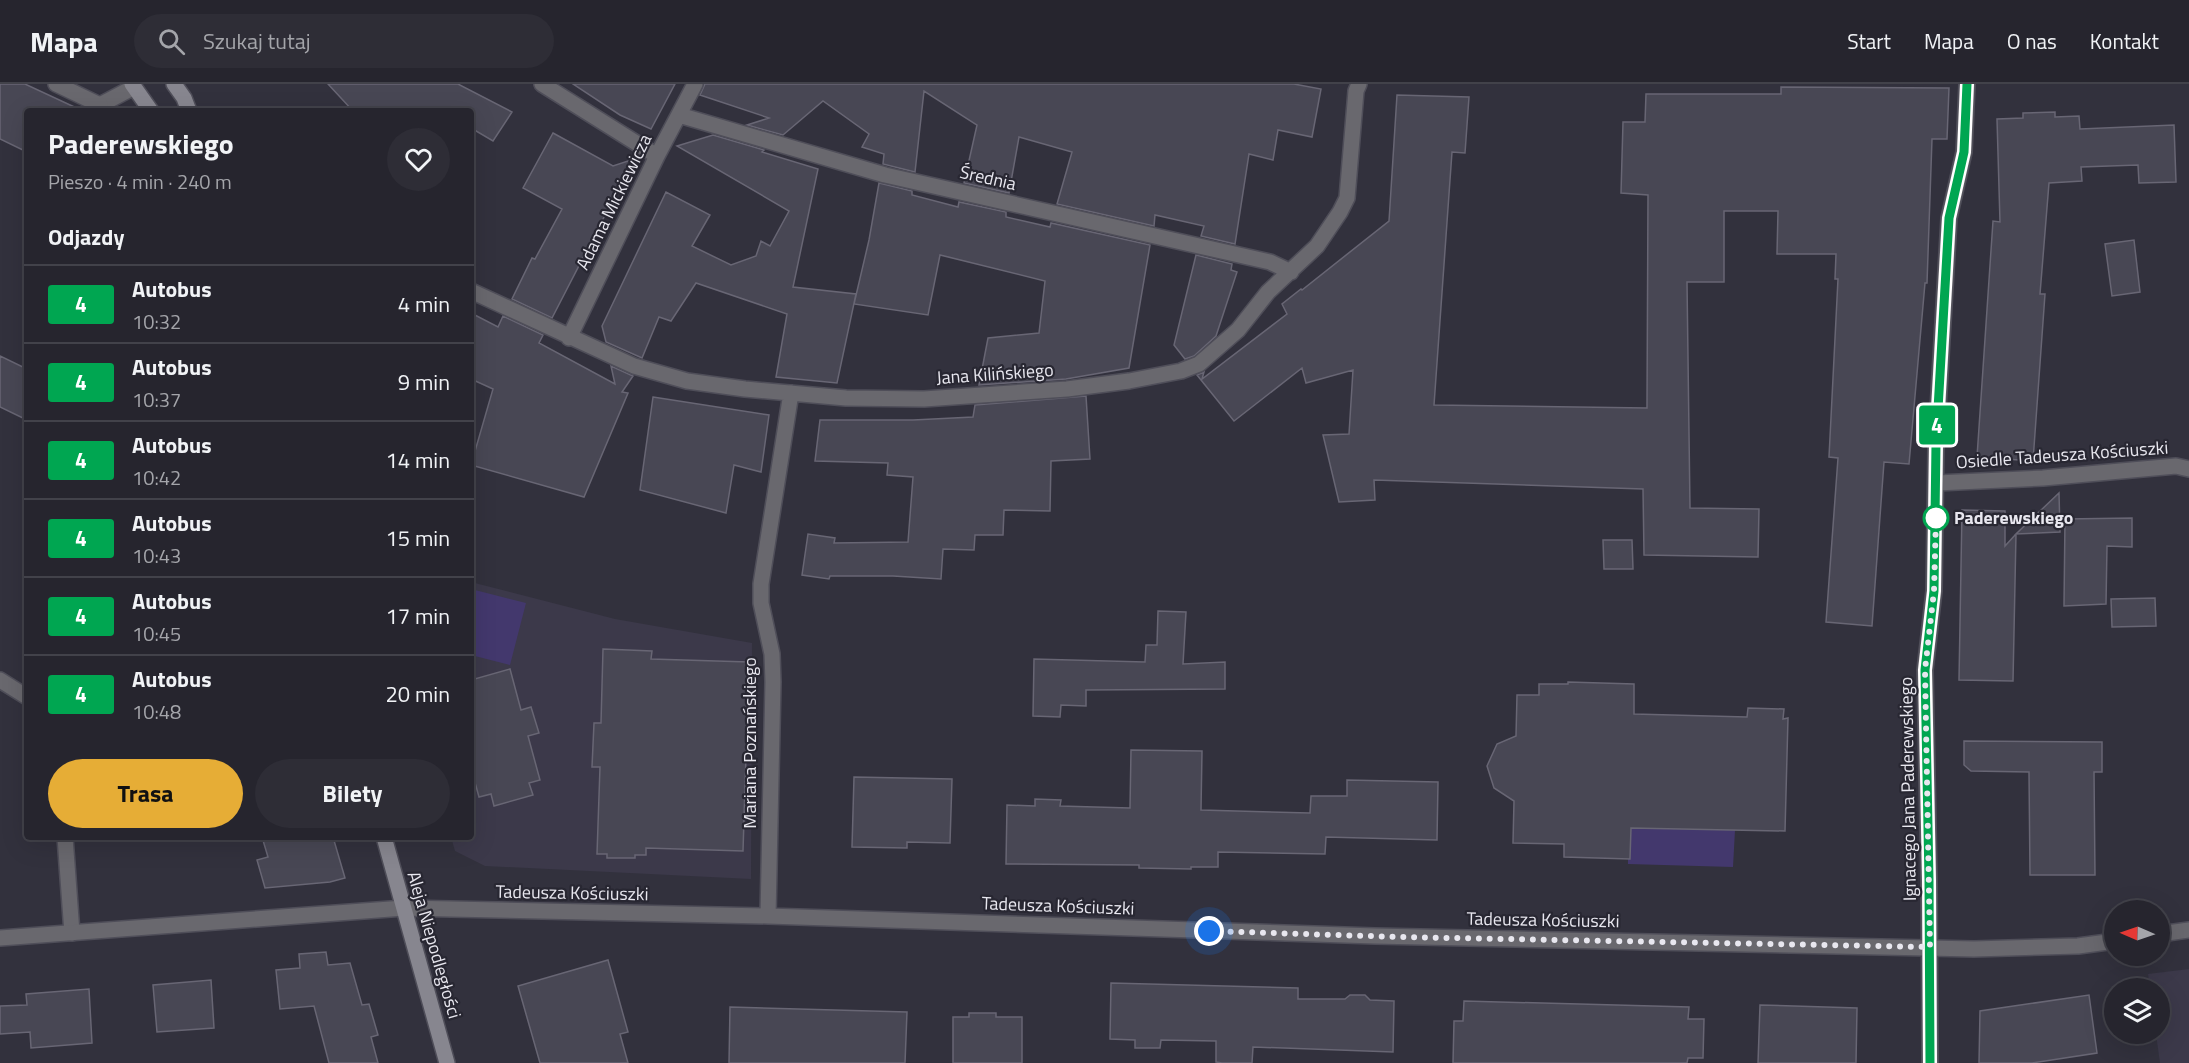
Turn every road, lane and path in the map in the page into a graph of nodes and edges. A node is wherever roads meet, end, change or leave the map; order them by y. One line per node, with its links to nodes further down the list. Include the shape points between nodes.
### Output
1 (56, 84): 8 (street)
2 (174, 84): 10 (main road)
3 (542, 84): 12 (street)
4 (695, 84): 11 (street, Adama Mickiewicza)
5 (1359, 84): 13 (street, Jana Kilińskiego, via 1347,198 1330,229)
6 (1967, 84): 18 (street, Ignacego Jana Paderewskiego, via 1964,152 1949,218)
7 (133, 85): 8 (street); 9 (main road)
8 (99, 108)
9 (149, 108)
10 (188, 108)
11 (679, 115): 12 (street, Adama Mickiewicza); 13 (street, Średnia, via 885,175 1270,262)
12 (657, 156): 15 (street, Adama Mickiewicza)
13 (1291, 272): 16 (street, Jana Kilińskiego, via 1268,292 1238,330 1199,364 1182,371 1066,389 960,397 846,398)
14 (474, 292): 15 (street, Jana Kilińskiego)
15 (569, 338): 16 (street, Jana Kilińskiego, via 659,375)
16 (791, 393): 24 (street, Mariana Poznańskiego, via 761,584 773,682)
17 (2189, 469): 18 (street, Osiedle Tadeusza Kościuszki, via 2176,466)
18 (1937, 483): 30 (street, Ignacego Jana Paderewskiego, via 1934,591 1925,670)
19 (0, 680): 20 (street)
20 (24, 696)
21 (65, 840): 26 (street)
22 (385, 840): 23 (main road, Aleja Niepodległości)
23 (404, 908): 24 (street, Tadeusza Kościuszki); 26 (street, Tadeusza Kościuszki); 31 (main road, Aleja Niepodległości)
24 (768, 916): 30 (street, Tadeusza Kościuszki, via 1363,936)
25 (2189, 930): 27 (street)
26 (72, 933): 28 (street, Tadeusza Kościuszki)
27 (2170, 933)
28 (0, 938)
29 (2104, 942): 30 (street, Tadeusza Kościuszki, via 1974,950)
30 (1930, 947): 32 (street, Ignacego Jana Paderewskiego)
31 (447, 1063)
32 (1930, 1063)

